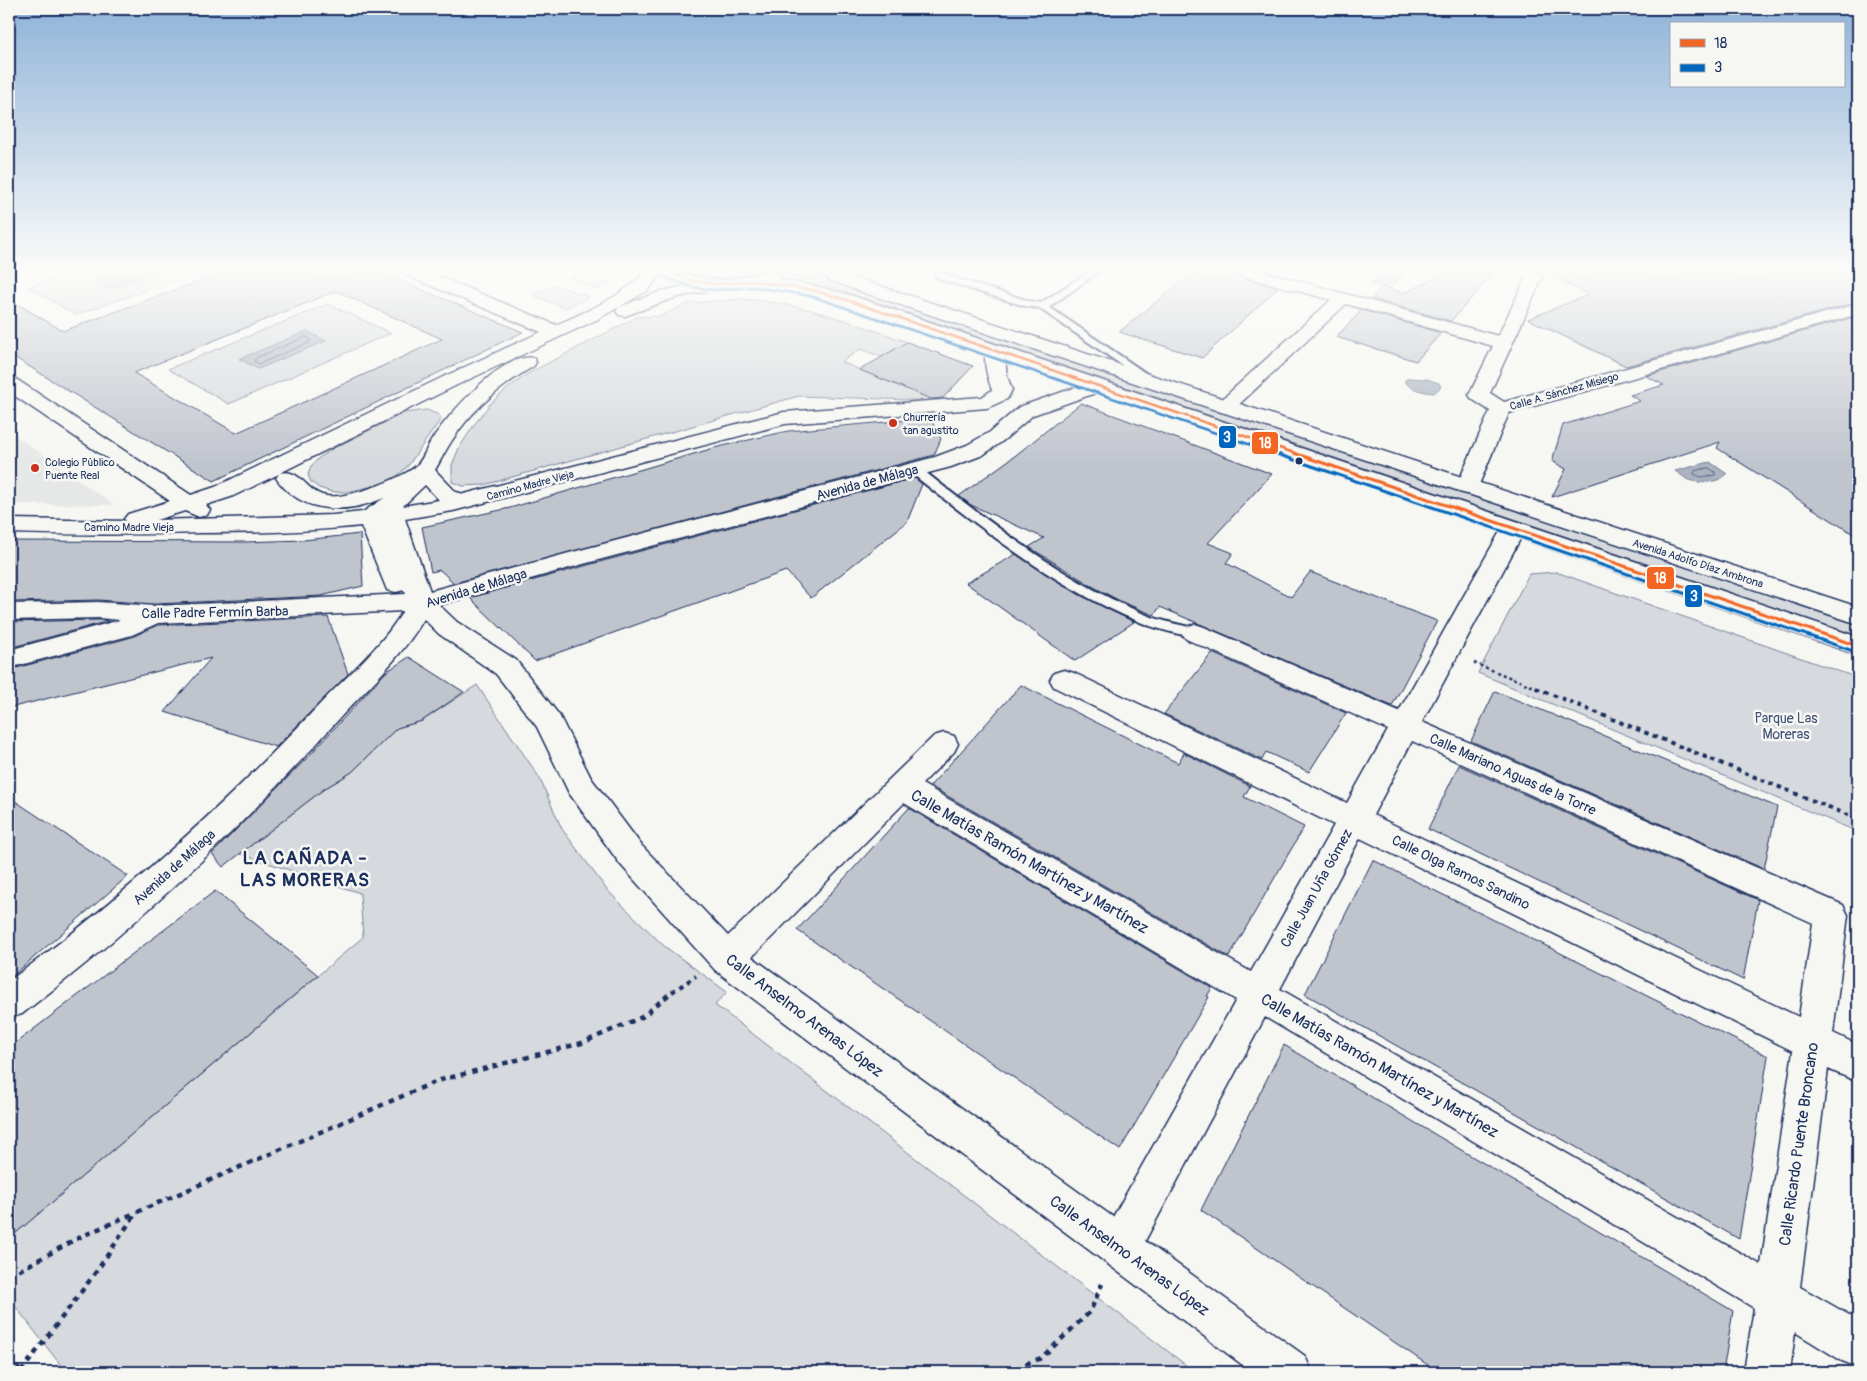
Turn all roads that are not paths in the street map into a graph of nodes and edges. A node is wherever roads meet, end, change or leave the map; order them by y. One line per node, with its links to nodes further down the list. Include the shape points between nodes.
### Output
1 (550, 335): 16 (main road)
2 (575, 335): 20 (main road, via 502,376)
3 (950, 335): 11 (main road, Avenida Adolfo Díaz Ambrona)
4 (1010, 335): 13 (main road, Avenida Adolfo Díaz Ambrona)
5 (1085, 335): 13 (lane)
6 (1302, 335): 17 (main road)
7 (1477, 335): 10 (main road)
8 (1507, 335): 10 (main road)
9 (1766, 335): 18 (main road, Calle A. Sánchez Misiego)
10 (1504, 343): 18 (main road, via 1479,395)
11 (995, 351): 14 (main road, Avenida Adolfo Díaz Ambrona); 15 (main road, via 997,376)
12 (9, 383): 27 (main road)
13 (1156, 384): 17 (main road, Avenida Adolfo Díaz Ambrona)
14 (1097, 386): 19 (main road, Avenida de Málaga); 33 (main road, Avenida Adolfo Díaz Ambrona)
15 (994, 396): 19 (main road); 26 (main road, Camino Madre Vieja, via 889,411 784,418)
16 (414, 399): 20 (main road, via 448,404); 21 (main road)
17 (1225, 407): 25 (main road, Avenida Adolfo Díaz Ambrona)
18 (1501, 409): 25 (main road)
19 (1028, 411): 22 (main road, Avenida de Málaga, via 975,450)
20 (463, 412): 23 (main road)
21 (307, 452): 24 (main road); 27 (main road, via 223,492)
22 (915, 470): 34 (main road, Avenida de Málaga); 38 (lane, via 951,499 1082,587 1142,618)
23 (424, 471): 24 (main road, via 370,496 341,502 317,500); 26 (main road, via 448,497); 28 (main road)
24 (287, 478): 29 (main road, via 282,495)
25 (1467, 487): 37 (main road, Avenida Adolfo Díaz Ambrona)
26 (465, 501): 28 (main road, Camino Madre Vieja)
27 (188, 503): 31 (main road); 32 (main road)
28 (381, 517): 29 (main road, Camino Madre Vieja); 34 (main road, via 391,568)
29 (307, 523): 31 (main road, Camino Madre Vieja)
30 (9, 526): 32 (main road, Camino Madre Vieja)
31 (224, 526): 32 (main road, Camino Madre Vieja)
32 (108, 528)
33 (1514, 528): 39 (main road, Avenida Adolfo Díaz Ambrona); 42 (main road, Calle Juan Uña Gómez)
34 (412, 603): 36 (main road, Calle Padre Fermín Barba); 47 (main road, Calle Anselmo Arenas López, via 506,667 549,722 580,786 631,855); 49 (main road, Avenida de Málaga, via 392,646 278,769 122,913)
35 (9, 612): 36 (main road, Calle Padre Fermín Barba, via 98,610)
36 (155, 616): 40 (main road, via 123,629)
37 (1858, 616)
38 (1195, 632): 42 (main road, Calle Mariano Aguas de la Torre)
39 (1858, 646)
40 (9, 659)
41 (1064, 680): 45 (main road, Calle Olga Ramos Sandino)
42 (1405, 726): 45 (main road, Calle Juan Uña Gómez); 46 (main road, Calle Mariano Aguas de la Torre)
43 (944, 744): 44 (main road)
44 (901, 786): 47 (main road); 48 (main road, Calle Matías Ramón Martínez y Martínez)
45 (1353, 820): 48 (main road, Calle Juan Uña Gómez); 50 (main road, Calle Olga Ramos Sandino)
46 (1830, 915): 50 (main road, Calle Ricardo Puente Broncano)
47 (728, 959): 52 (main road, Calle Anselmo Arenas López)
48 (1258, 994): 52 (main road, Calle Juan Uña Gómez); 53 (main road, Calle Matías Ramón Martínez y Martínez)
49 (9, 1002)
50 (1812, 1043): 51 (main road, Calle Olga Ramos Sandino); 53 (main road, Calle Ricardo Puente Broncano)
51 (1858, 1064)
52 (1119, 1247): 55 (main road, Calle Anselmo Arenas López)
53 (1777, 1297): 54 (main road, Calle Matías Ramón Martínez y Martínez); 56 (main road, Calle Ricardo Puente Broncano)
54 (1858, 1345)
55 (1290, 1372)
56 (1766, 1372)

